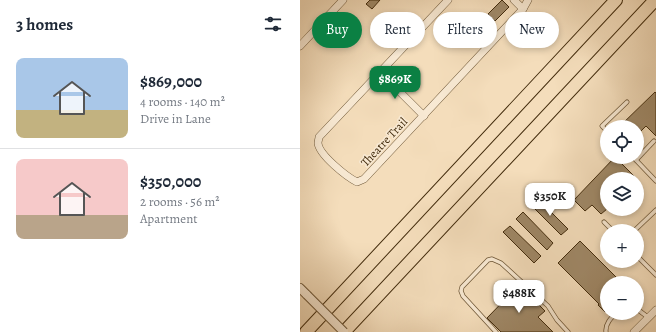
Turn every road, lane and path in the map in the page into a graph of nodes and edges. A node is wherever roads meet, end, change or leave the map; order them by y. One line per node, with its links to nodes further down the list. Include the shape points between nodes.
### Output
1 (343, 0): 10 (street)
2 (448, 0): 11 (street)
3 (514, 0): 8 (street)
4 (528, 0): 8 (street, Theatre Trail)
5 (607, 0): 9 (highway)
6 (616, 0): 9 (highway)
7 (655, 0): 29 (highway)
8 (523, 9): 13 (street, Theatre Trail)
9 (585, 32): 28 (highway)
10 (300, 46)
11 (380, 72): 13 (street); 13 (street, Theatre Trail, via 319,137 318,143 322,152 348,178 357,182 364,179)
12 (627, 102): 14 (lane)
13 (424, 116)
14 (608, 120)
15 (654, 141): 16 (lane)
16 (644, 150)
17 (640, 164): 18 (lane)
18 (656, 181)
19 (656, 210): 20 (lane)
20 (641, 224)
21 (644, 263): 22 (lane)
22 (656, 275)
23 (300, 288): 29 (street, bridge)
24 (656, 310): 26 (street)
25 (644, 314): 26 (lane)
26 (649, 318): 33 (street)
27 (610, 320): 32 (lane)
28 (306, 332)
29 (344, 332)
30 (496, 332): 31 (lane, via 462,296 461,291 465,282 492,259 501,263 548,306)
31 (568, 332)
32 (606, 332)
33 (634, 332)

